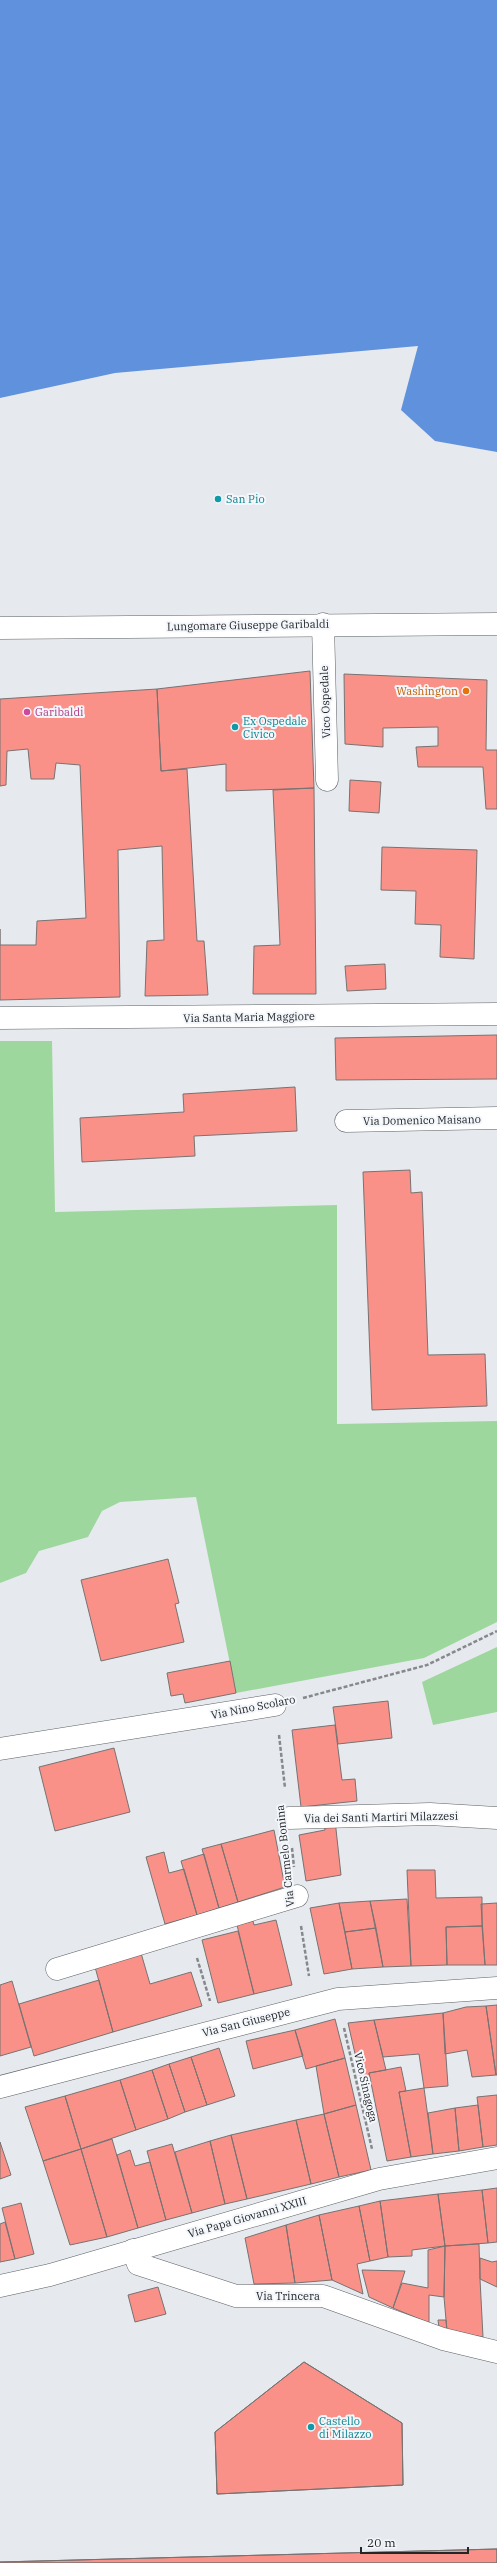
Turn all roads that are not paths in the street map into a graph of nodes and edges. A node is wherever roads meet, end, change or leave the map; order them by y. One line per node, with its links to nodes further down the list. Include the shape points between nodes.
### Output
1 (323, 624): 2 (street, Lungomare Giuseppe Garibaldi); 3 (street, Lungomare Giuseppe Garibaldi); 4 (street, Vico Ospedale)
2 (497, 624)
3 (0, 628)
4 (327, 780)
5 (497, 1014): 6 (street, Via Santa Maria Maggiore)
6 (0, 1018)
7 (497, 1118): 8 (street, Via Domenico Maisano)
8 (346, 1121)
9 (275, 1705): 10 (street, Via Nino Scolaro)
10 (0, 1749)
11 (289, 1818): 12 (street, Via dei Santi Martiri Milazzesi, via 430,1814)
12 (497, 1818)
13 (297, 1896): 14 (street)
14 (57, 1970)
15 (497, 1988): 16 (street, Via San Giuseppe, via 338,1999 218,2028)
16 (0, 2087)
17 (497, 2158): 18 (street, Via Papa Giovanni XXIII, via 379,2179)
18 (132, 2250): 19 (street, Via Papa Giovanni XXIII, via 50,2275); 20 (street, Via Trincera, via 138,2264 236,2296 323,2296 443,2339)
19 (0, 2286)
20 (497, 2352)

